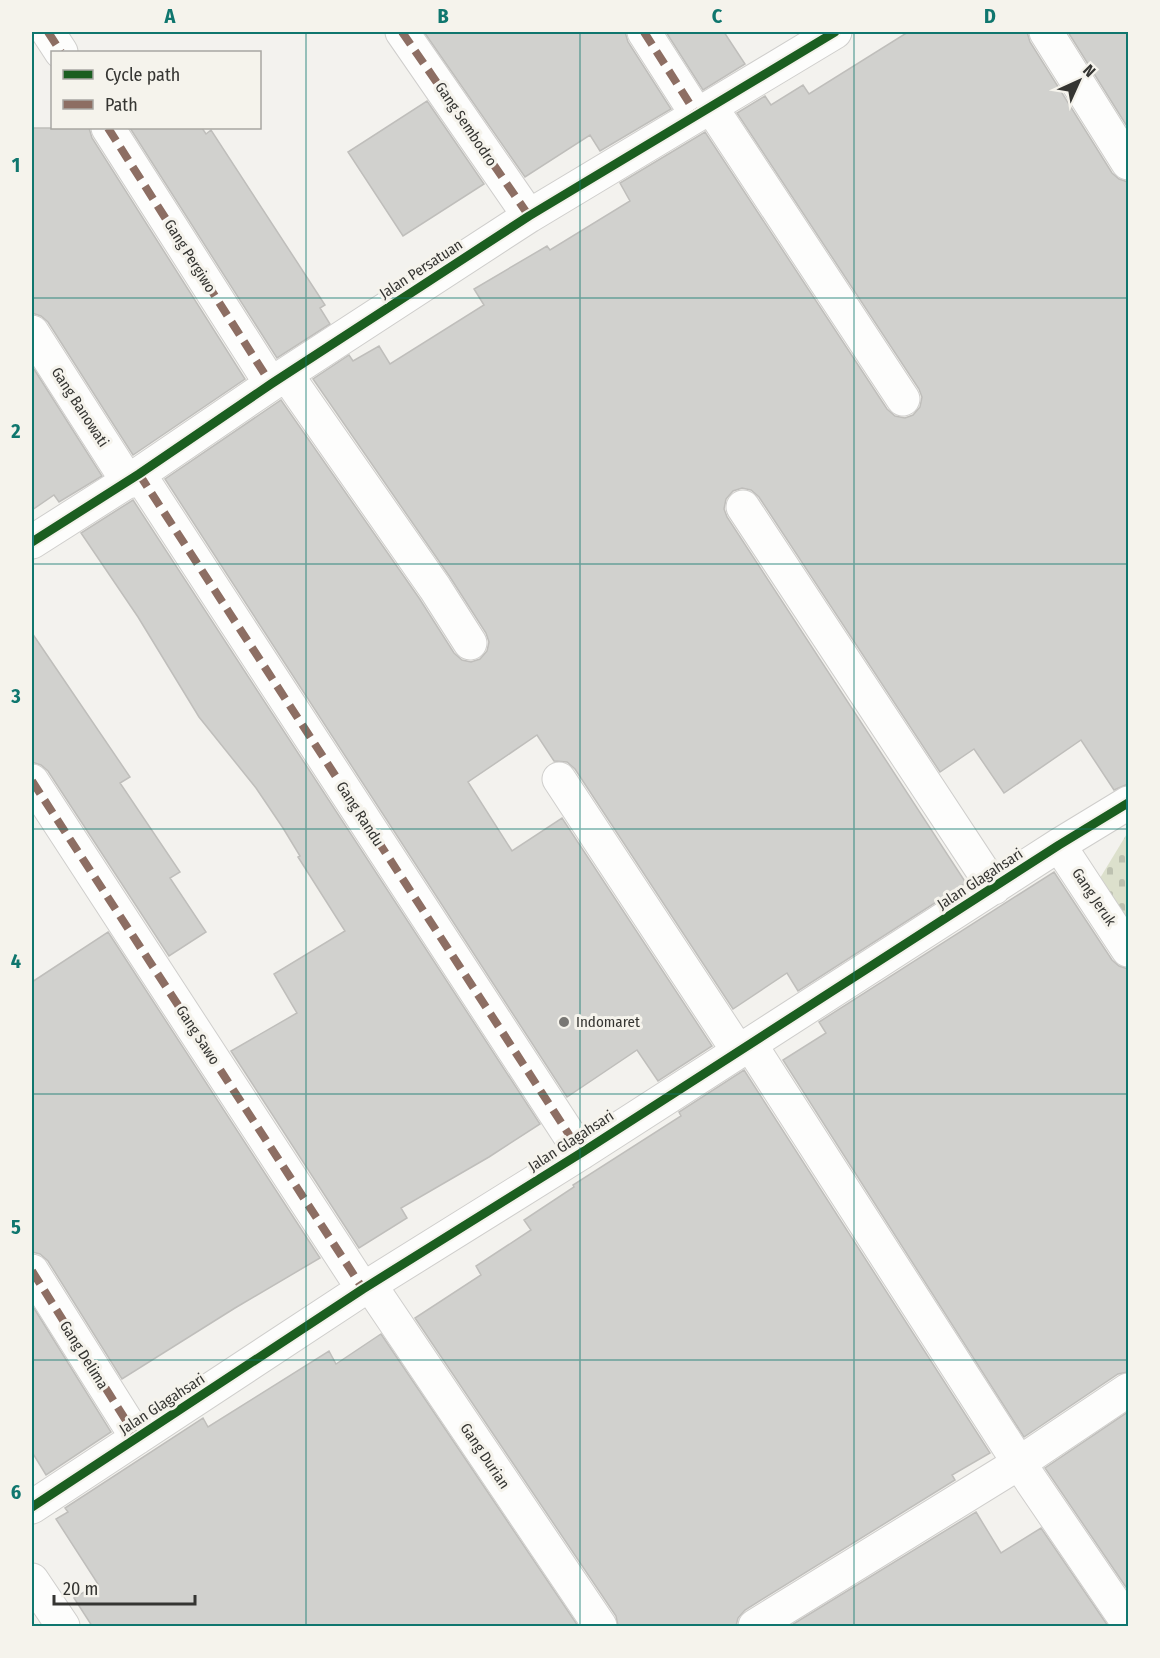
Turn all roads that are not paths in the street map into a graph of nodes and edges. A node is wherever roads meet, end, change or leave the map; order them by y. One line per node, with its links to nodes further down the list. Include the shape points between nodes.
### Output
1 (48, 32): 6 (street)
2 (402, 32): 10 (street, Gang Sembodro)
3 (644, 32): 7 (street)
4 (835, 32): 7 (street, Jalan Persatuan)
5 (1046, 32): 9 (street)
6 (60, 51)
7 (704, 111): 10 (street, Jalan Persatuan); 13 (street)
8 (109, 129): 12 (street, Gang Pergiwo)
9 (1128, 163)
10 (529, 216): 12 (street, Jalan Persatuan)
11 (32, 332): 14 (street, Gang Banowati)
12 (278, 379): 14 (street, Jalan Persatuan); 17 (street, Gang Pergiwo, via 435,588)
13 (903, 399)
14 (134, 478): 16 (street, Jalan Persatuan); 25 (street, Gang Randu)
15 (743, 507): 22 (street)
16 (32, 542)
17 (470, 643)
18 (559, 779): 24 (street)
19 (32, 781): 27 (street, Gang Sawo)
20 (1128, 803): 21 (street, Jalan Glagahsari)
21 (1059, 845): 22 (street, Jalan Glagahsari); 23 (street, Gang Jeruk)
22 (993, 888): 24 (street, Jalan Glagahsari)
23 (1128, 950)
24 (744, 1047): 25 (street, Jalan Glagahsari); 30 (street)
25 (581, 1153): 27 (street, Jalan Glagahsari)
26 (32, 1271): 29 (street, Gang Delima)
27 (366, 1287): 29 (street, Jalan Glagahsari); 35 (street, Gang Durian)
28 (1128, 1390): 30 (street)
29 (137, 1438): 31 (street, Jalan Glagahsari)
30 (1019, 1463): 33 (street); 36 (street)
31 (32, 1507)
32 (32, 1580): 34 (street)
33 (1128, 1623)
34 (63, 1626)
35 (600, 1626)
36 (755, 1626)

